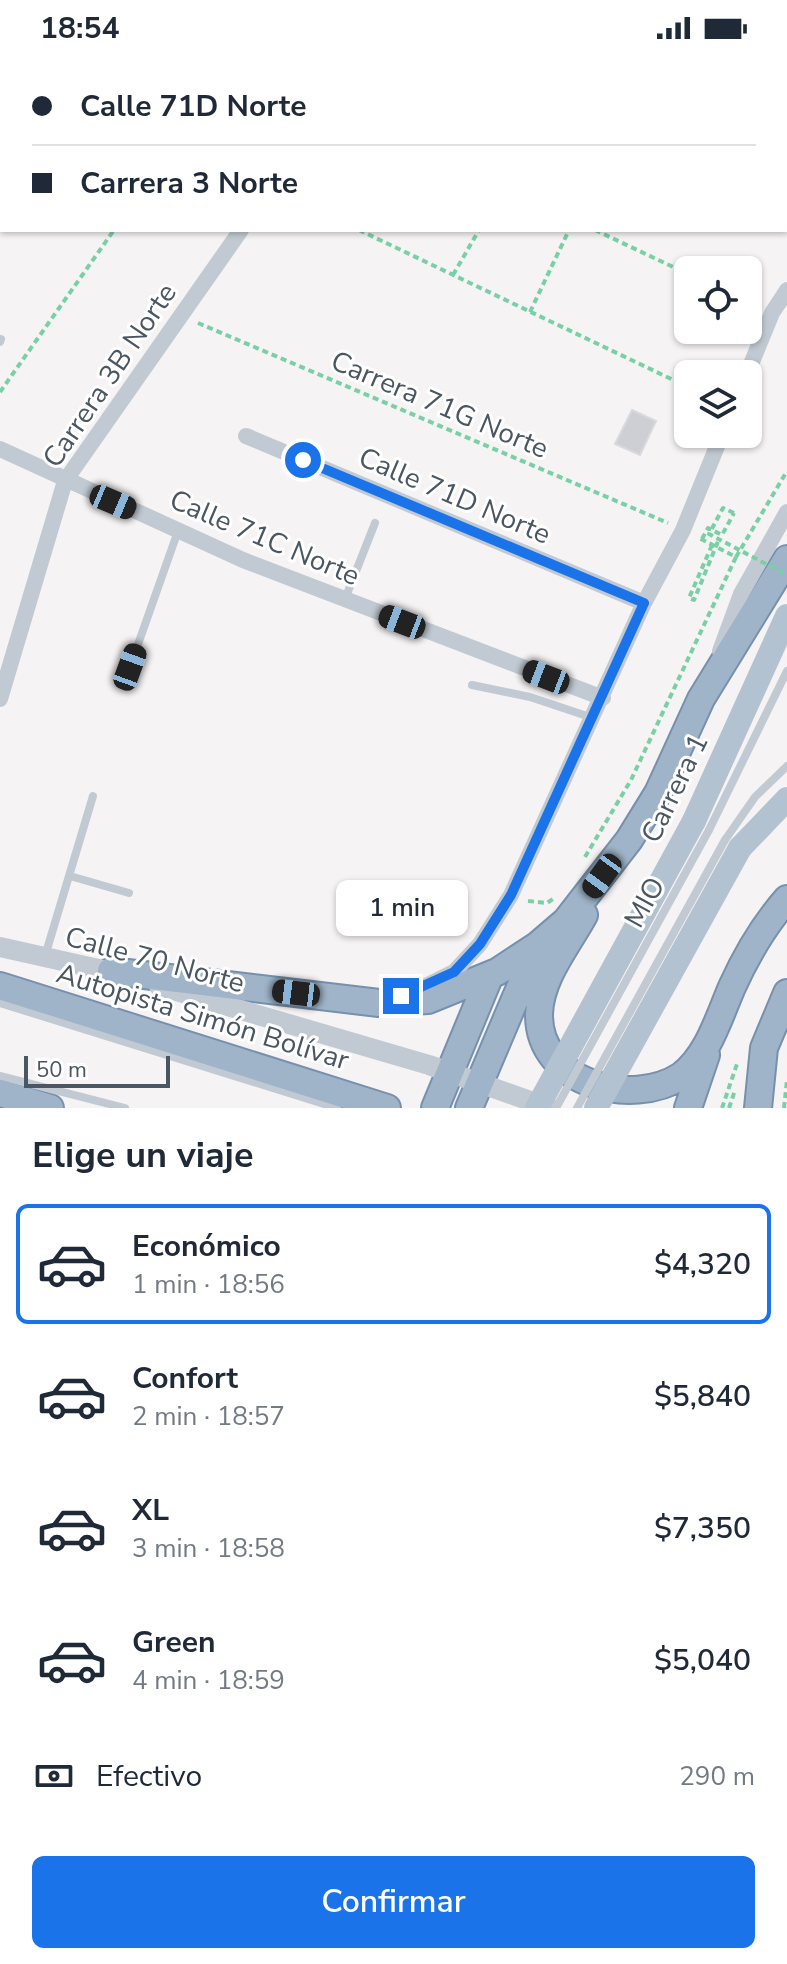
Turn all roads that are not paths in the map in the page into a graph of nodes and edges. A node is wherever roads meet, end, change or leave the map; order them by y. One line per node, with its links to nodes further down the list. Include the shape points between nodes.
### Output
1 (240, 232): 7 (street, Carrera 3B Norte)
2 (787, 290): 3 (street)
3 (753, 360)
4 (246, 436): 13 (street, Calle 71D Norte)
5 (716, 448): 13 (street, via 683,530)
6 (0, 449): 7 (street, Calle 71C Norte)
7 (65, 481): 10 (street, Calle 71C Norte); 19 (street, Carrera 3B Norte)
8 (787, 512): 20 (street, via 741,594)
9 (375, 523): 12 (lane)
10 (178, 530): 12 (street, Calle 71C Norte); 15 (lane)
11 (787, 559): 20 (highway)
12 (344, 600): 18 (street, Calle 71C Norte)
13 (644, 603): 18 (street)
14 (787, 616): 25 (main road, Carrera 1)
15 (130, 667)
16 (787, 671): 25 (lane, MIO)
17 (472, 685): 21 (lane)
18 (603, 698): 21 (street)
19 (0, 699)
20 (701, 699): 27 (highway, via 658,793)
21 (593, 718): 39 (street, via 511,895 480,944 439,981)
22 (787, 766): 26 (lane, MIO, via 755,797)
23 (93, 796): 28 (lane)
24 (787, 799): 26 (main road)
25 (701, 826): 45 (main road, Carrera 1, bridge); 52 (lane, MIO, bridge)
26 (732, 844): 53 (lane, MIO, bridge); 54 (main road, bridge)
27 (615, 860): 31 (highway, via 566,921); 40 (highway, via 545,987 539,1015 544,1039 560,1065 580,1080 606,1092 634,1095 663,1088 684,1075)
28 (70, 876): 29 (lane); 33 (lane)
29 (129, 893)
30 (787, 899): 40 (highway, via 747,959)
31 (538, 945): 35 (highway); 44 (highway)
32 (0, 947): 33 (street, Calle 70 Norte)
33 (44, 959): 34 (street, Calle 70 Norte)
34 (111, 971): 39 (highway); 41 (street, Calle 70 Norte)
35 (490, 975): 39 (highway, via 428,1000); 41 (highway)
36 (0, 986): 49 (highway, Autopista Simón Bolívar)
37 (787, 993): 56 (highway, via 764,1048)
38 (0, 1003): 48 (lane)
39 (379, 1003)
40 (706, 1044): 55 (highway, via 700,1081)
41 (451, 1073): 44 (street, Calle 70 Norte); 50 (highway)
42 (0, 1076): 47 (lane)
43 (0, 1093): 46 (highway)
44 (474, 1096): 45 (street, Calle 70 Norte)
45 (530, 1103): 51 (street, Calle 70 Norte)
46 (50, 1108)
47 (125, 1108)
48 (337, 1108)
49 (387, 1108)
50 (435, 1108)
51 (550, 1108)
52 (556, 1108)
53 (577, 1108)
54 (596, 1108)
55 (688, 1108)
56 (758, 1108)

